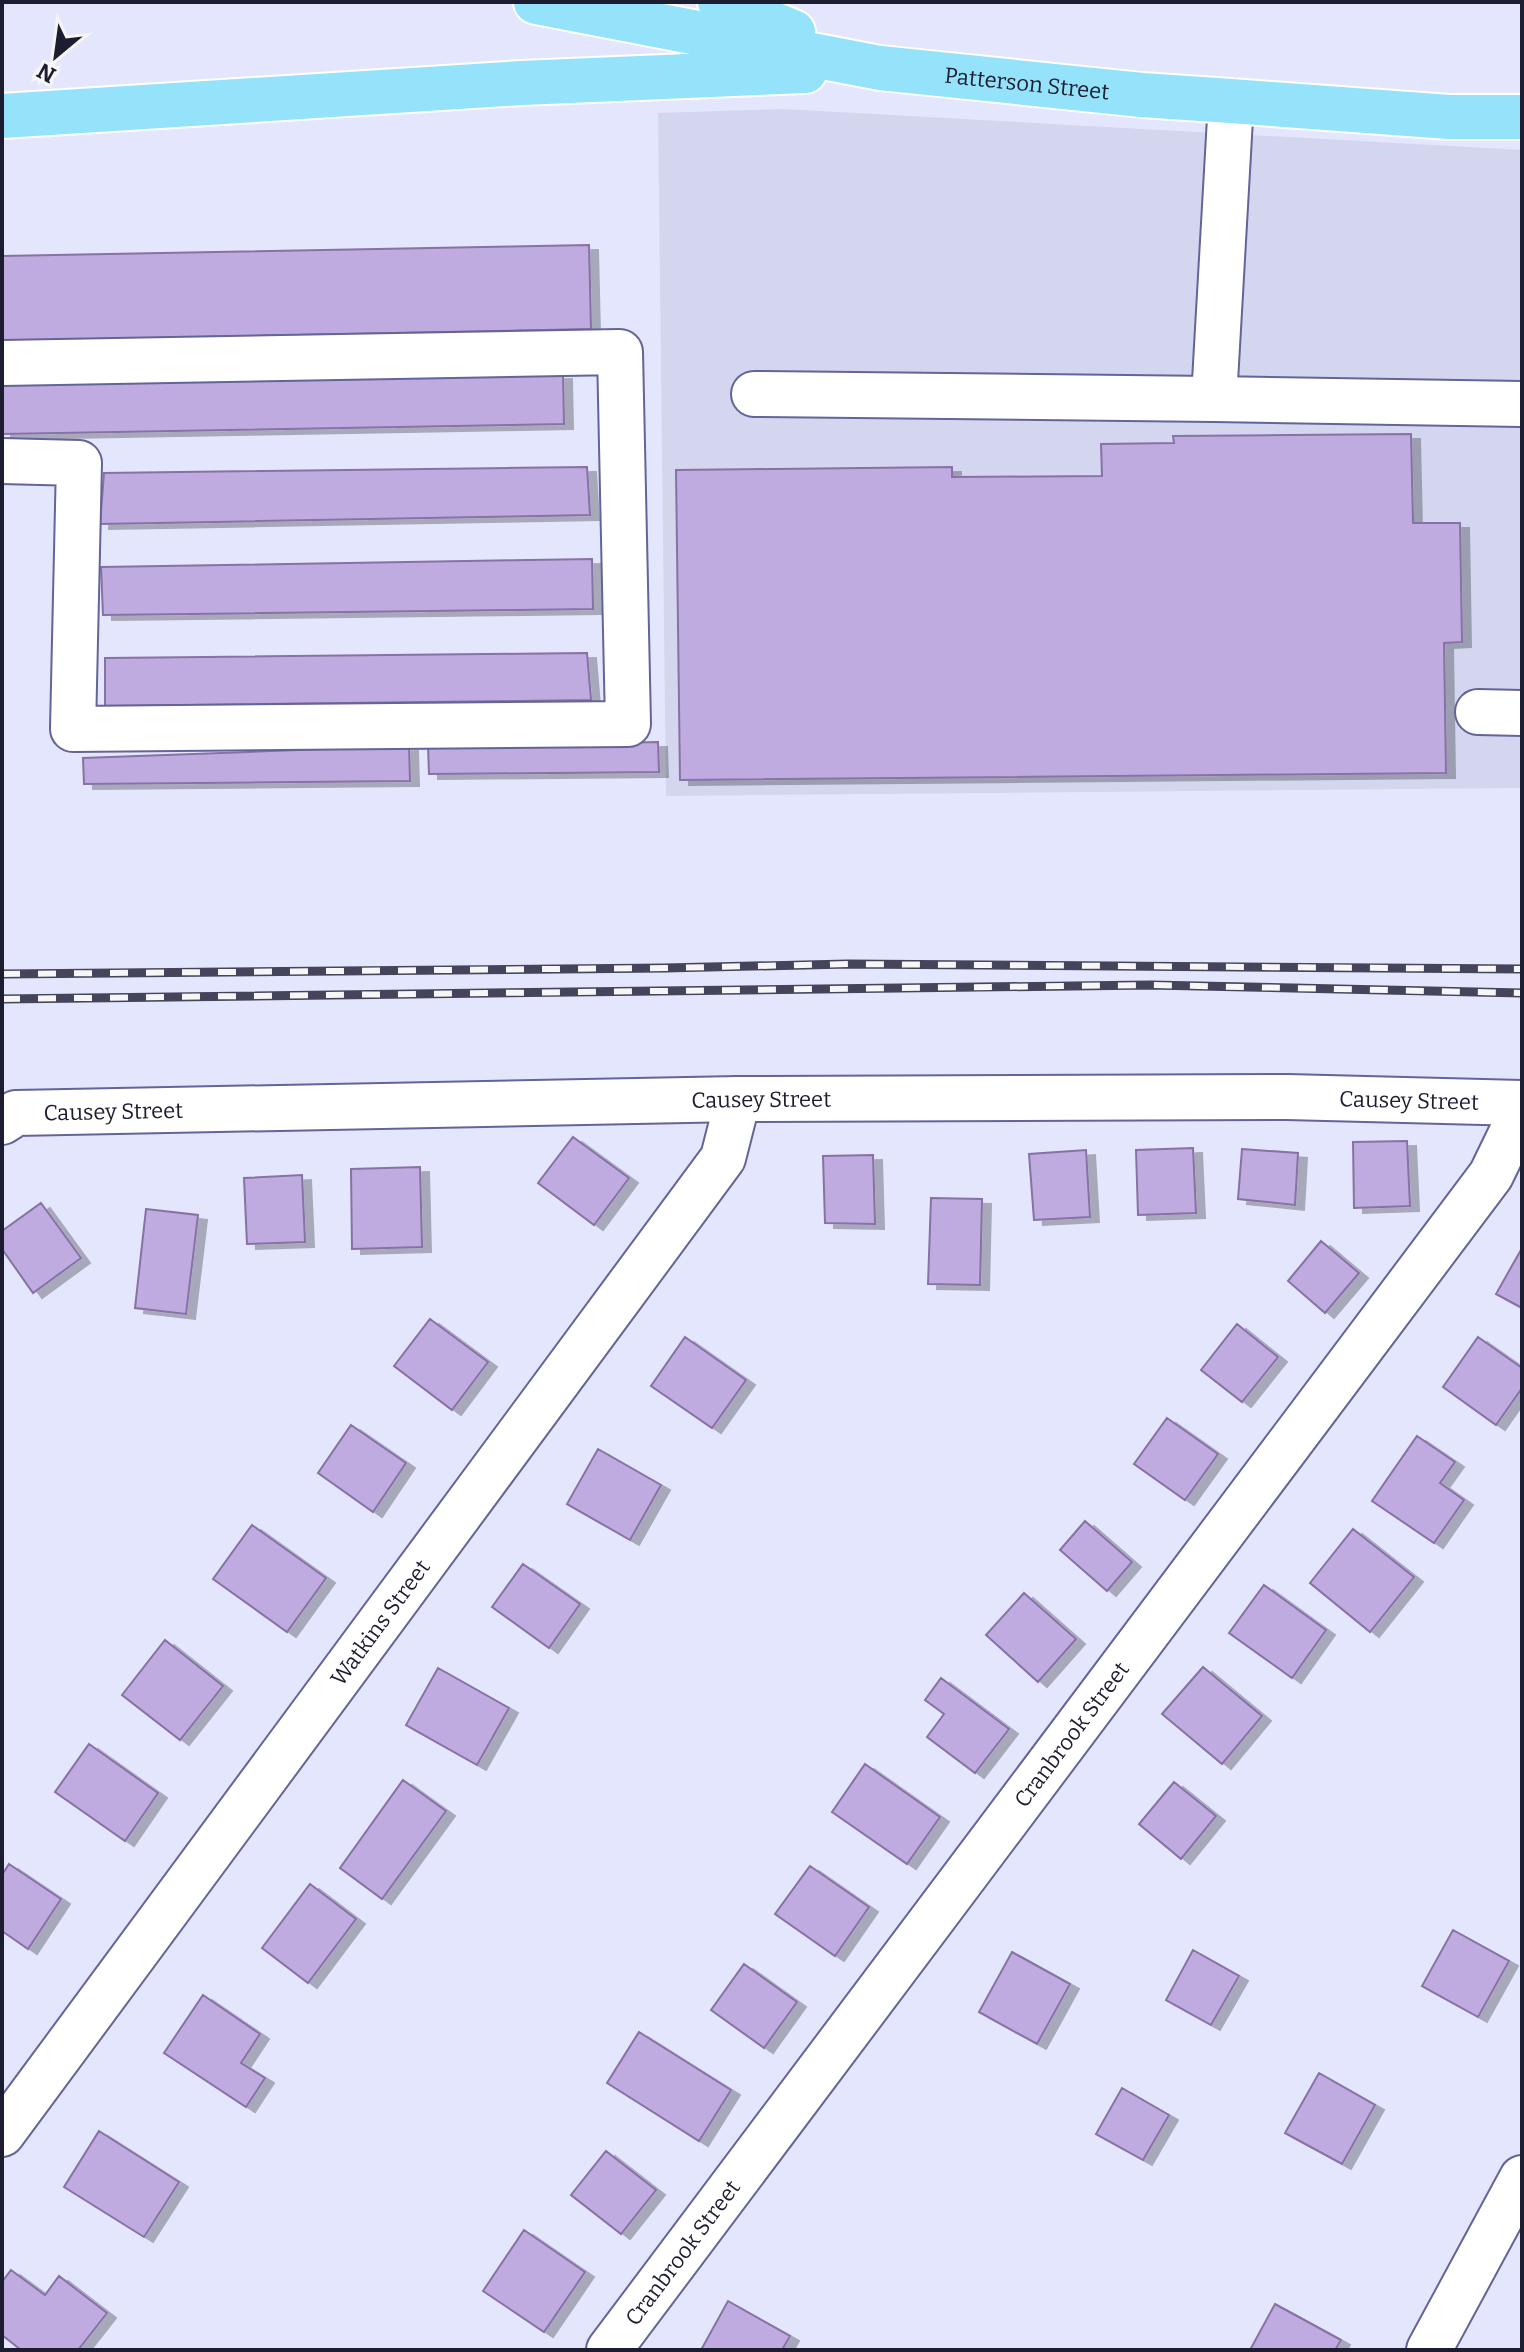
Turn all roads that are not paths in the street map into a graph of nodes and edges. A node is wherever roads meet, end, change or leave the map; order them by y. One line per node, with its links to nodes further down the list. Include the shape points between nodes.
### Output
1 (536, 2): 3 (main road, Patterson Street)
2 (720, 2): 3 (main road)
3 (880, 68): 4 (main road, Patterson Street); 5 (main road, via 522,83)
4 (1231, 101): 6 (main road, Patterson Street, via 1449,117); 9 (street)
5 (2, 116)
6 (1522, 117)
7 (2, 363): 11 (street, via 620,352 628,724 73,729 79,463)
8 (754, 394): 9 (street)
9 (1214, 399): 10 (street)
10 (1522, 404)
11 (2, 461)
12 (1478, 712): 13 (street)
13 (1522, 713)
14 (738, 1099): 15 (street, Causey Street, via 1287,1097); 17 (street, Causey Street, via 16,1113); 18 (street, Watkins Street, via 723,1158)
15 (1522, 1103)
16 (1522, 1111): 20 (street, Cranbrook Street, via 1491,1175)
17 (2, 1122)
18 (2, 2134)
19 (1522, 2178): 21 (street)
20 (609, 2350)
21 (1429, 2350)

